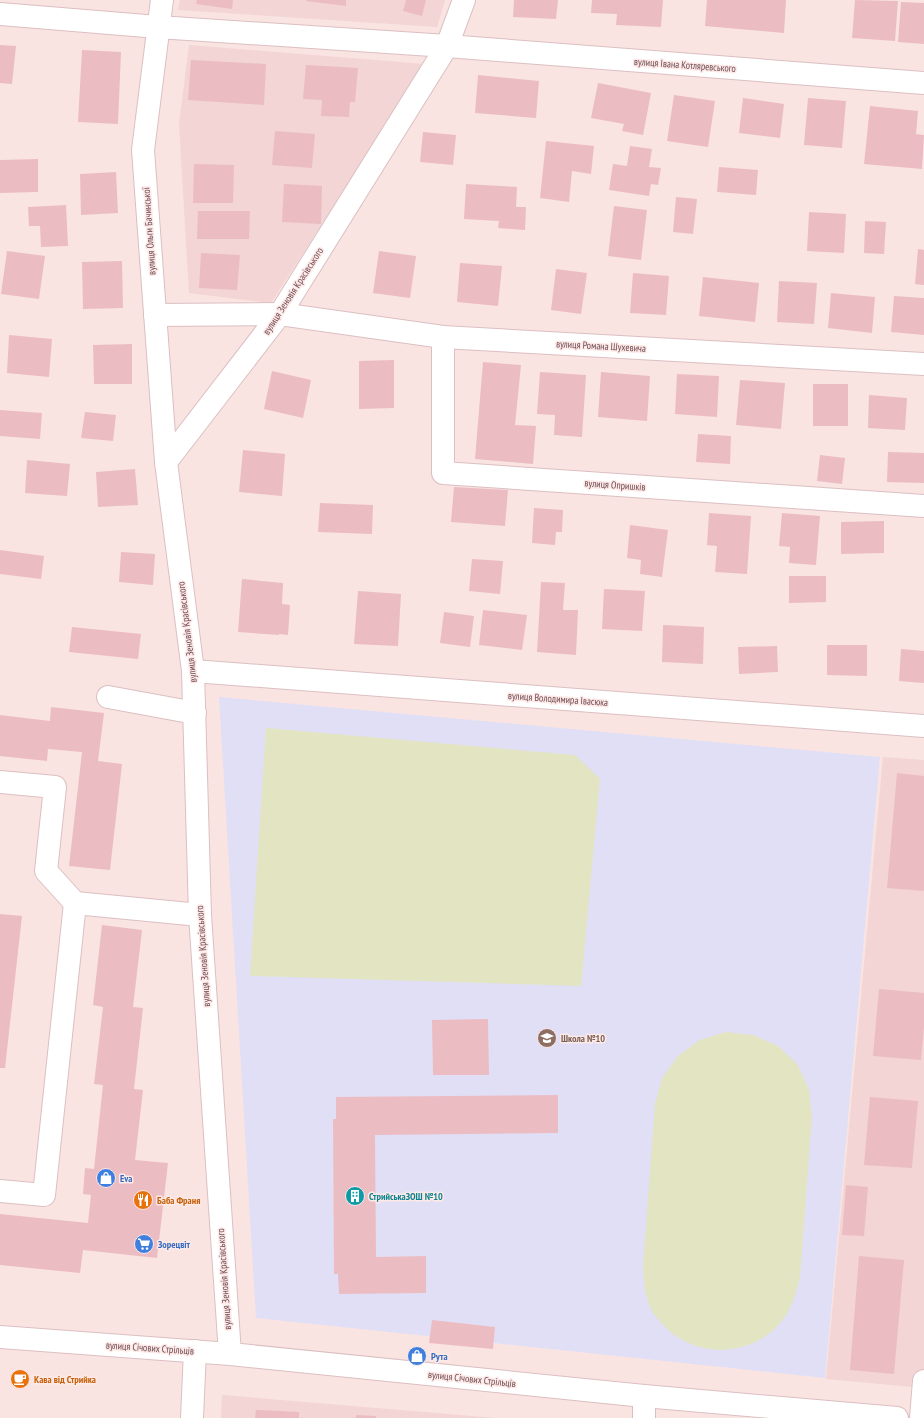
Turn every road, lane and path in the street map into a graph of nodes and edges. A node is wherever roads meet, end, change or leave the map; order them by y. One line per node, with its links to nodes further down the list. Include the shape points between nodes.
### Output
1 (162, 0): 4 (street, вулиця Ольги Бачинської)
2 (464, 0): 5 (street, вулиця Зеновія Красівського)
3 (0, 14): 4 (street, вулиця Івана Котляревського)
4 (158, 27): 5 (street, вулиця Івана Котляревського); 8 (street, вулиця Ольги Бачинської, via 143,150)
5 (447, 46): 6 (street, вулиця Івана Котляревського); 7 (street, вулиця Зеновія Красівського)
6 (924, 83)
7 (280, 314): 8 (street, вулиця Романа Шухевича); 9 (street, вулиця Романа Шухевича); 11 (street, вулиця Зеновія Красівського)
8 (155, 315): 11 (street, вулиця Ольги Бачинської)
9 (443, 337): 10 (street, вулиця Романа Шухевича); 12 (street, вулиця Опришків, via 443,473)
10 (924, 364)
11 (166, 462): 13 (street, вулиця Зеновія Красівського)
12 (924, 506)
13 (193, 672): 15 (street, вулиця Зеновія Красівського); 16 (street, вулиця Володимира Івасюка)
14 (108, 697): 15 (street)
15 (195, 714): 19 (street, вулиця Зеновія Красівського)
16 (924, 726)
17 (0, 782): 18 (street, via 55,788 46,871)
18 (75, 903): 19 (street); 20 (street, via 44,1195)
19 (200, 915): 23 (street, вулиця Зеновія Красівського)
20 (0, 1191)
21 (0, 1337): 22 (street, вулиця Січових Стрільців)
22 (195, 1351): 23 (street, вулиця Січових Стрільців); 26 (street)
23 (230, 1354): 25 (street, вулиця Січових Стрільців)
24 (924, 1381): 29 (street)
25 (644, 1396): 27 (street); 28 (street, вулиця Січових Стрільців)
26 (192, 1418)
27 (644, 1418)
28 (897, 1418)
29 (921, 1418)

